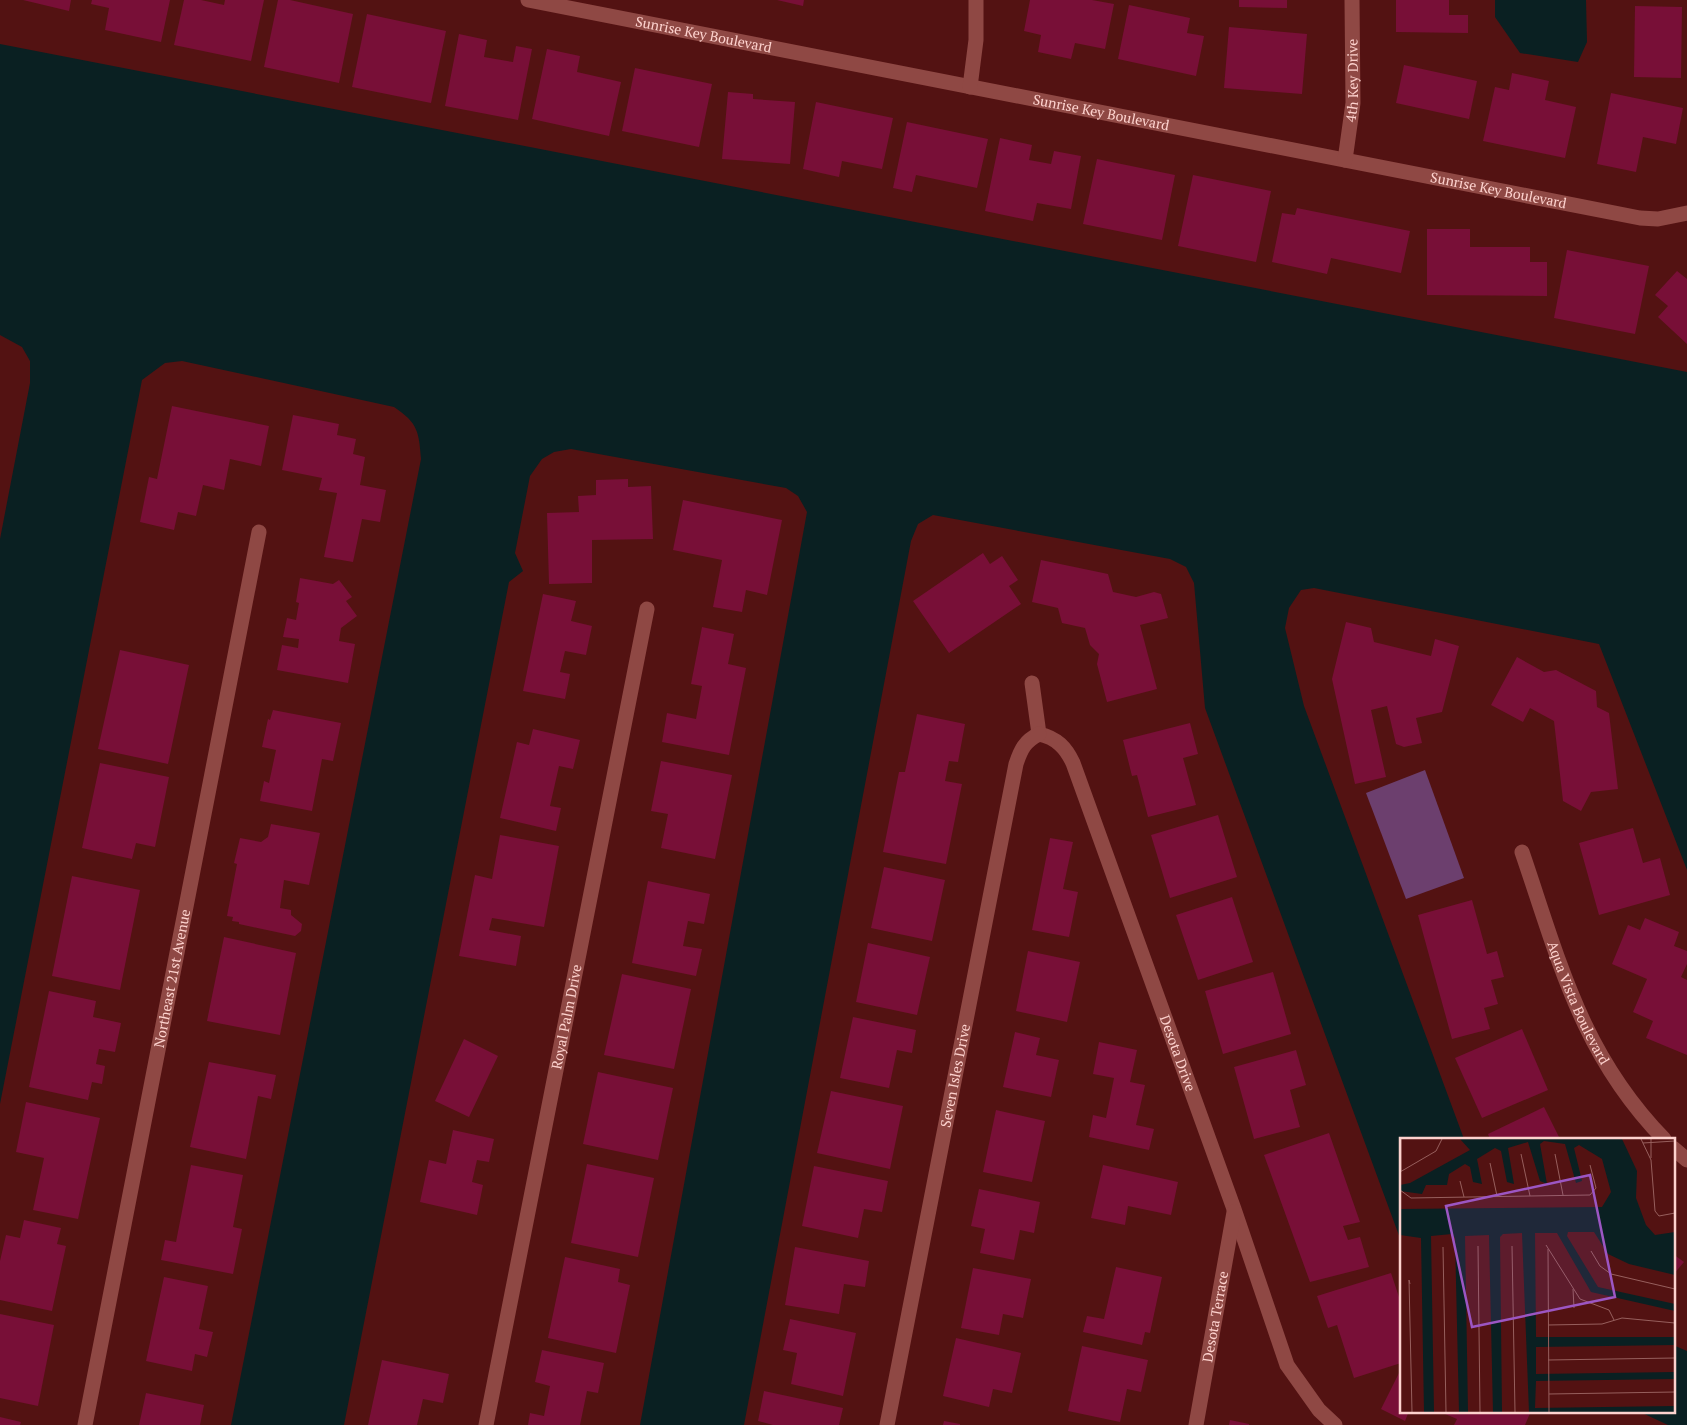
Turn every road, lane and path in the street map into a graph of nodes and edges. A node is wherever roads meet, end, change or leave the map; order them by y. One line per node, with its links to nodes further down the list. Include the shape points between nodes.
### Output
1 (528, 0): 4 (street, Sunrise Key Boulevard)
2 (976, 0): 5 (street, via 976,40)
3 (1352, 0): 6 (street, 4th Key Drive, via 1353,103)
4 (596, 7): 5 (street, Sunrise Key Boulevard)
5 (970, 87): 6 (street, Sunrise Key Boulevard)
6 (1345, 160): 7 (street, Sunrise Key Boulevard, via 1640,218)
7 (1681, 215)
8 (259, 532): 17 (street, Northeast 21st Avenue)
9 (647, 609): 18 (street, Royal Palm Drive)
10 (1032, 683): 11 (street)
11 (1039, 734): 16 (street, Desota Drive, via 1056,740 1069,754); 19 (street, Seven Isles Drive, via 1020,749 1016,764)
12 (1522, 852): 13 (street, Aqua Vista Boulevard, via 1568,988 1592,1042 1620,1088)
13 (1663, 1138)
14 (1674, 1149): 15 (street)
15 (1687, 1160)
16 (1234, 1209): 20 (street, Desota Terrace); 21 (street, Desota Drive, via 1287,1365 1319,1410)
17 (85, 1425)
18 (486, 1425)
19 (887, 1425)
20 (1196, 1425)
21 (1335, 1425)

